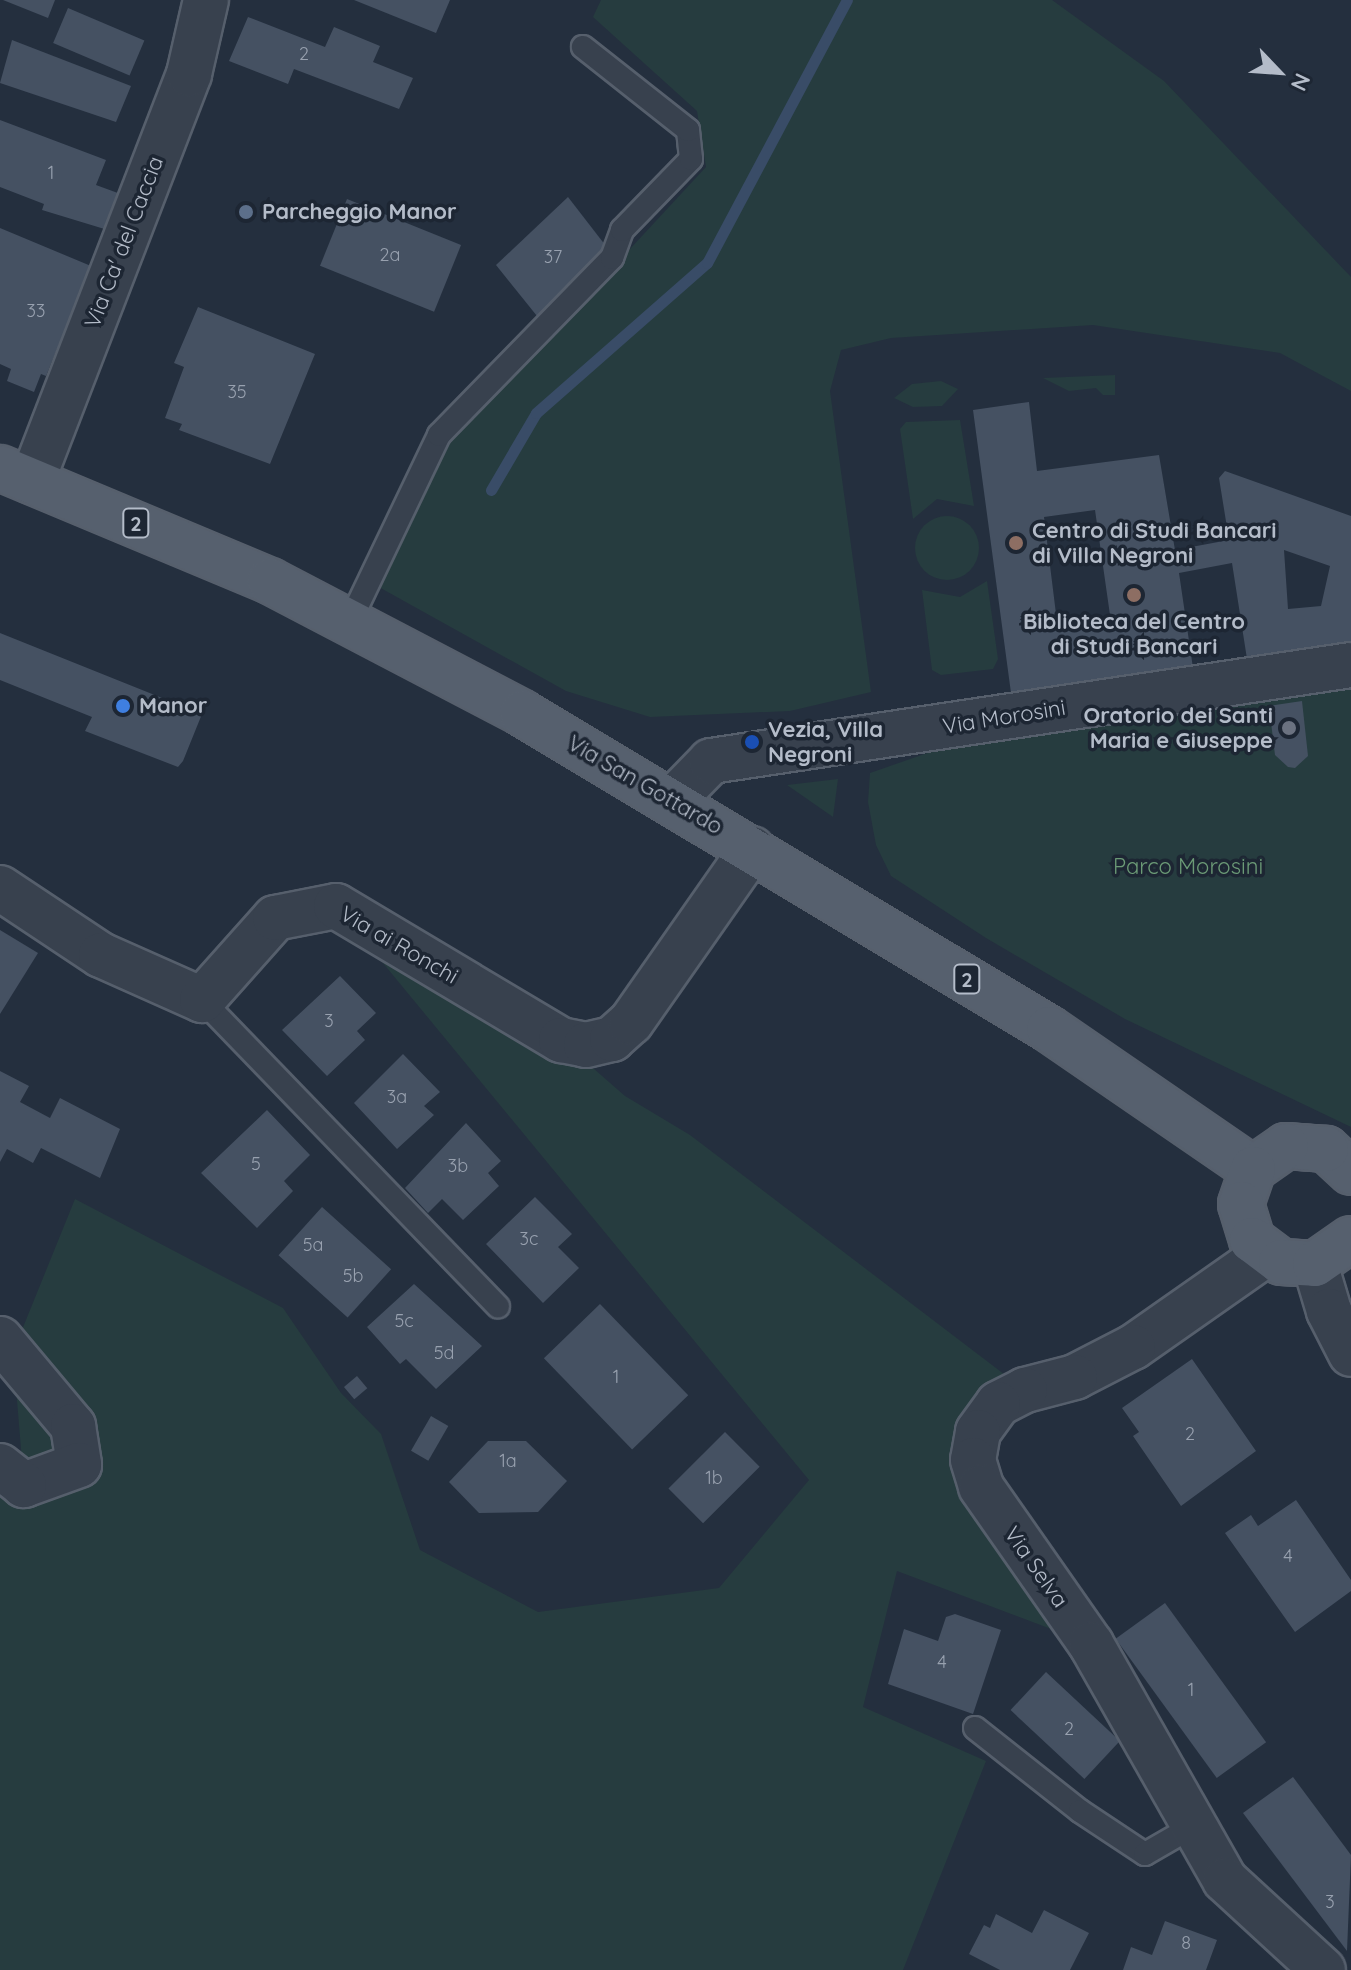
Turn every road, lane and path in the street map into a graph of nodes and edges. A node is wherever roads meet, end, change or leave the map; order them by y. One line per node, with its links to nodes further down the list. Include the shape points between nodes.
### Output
1 (206, 0): 3 (street, Via Ca' del Caccia, via 189,74)
2 (583, 47): 4 (lane, via 688,130 691,159 622,230 612,258 439,435)
3 (16, 475): 4 (main road, Via San Gottardo / 2, via 243,569)
4 (350, 621): 6 (main road, Via San Gottardo / 2)
5 (1351, 665): 6 (street, Via Morosini, via 711,761)
6 (673, 800): 7 (main road, Via San Gottardo / 2)
7 (752, 849): 9 (street, Via ai Ronchi, via 631,1022 599,1044 561,1040 336,906 275,918); 10 (main road, Via San Gottardo / 2, via 1121,1075)
8 (0, 888): 9 (street, via 101,955)
9 (202, 1000): 15 (lane)
10 (1253, 1169): 11 (main road, via 1268,1154 1307,1144 1326,1149); 13 (main road, via 1241,1204 1248,1232)
11 (1351, 1172)
12 (1351, 1239): 14 (main road)
13 (1266, 1254): 14 (main road, via 1297,1266); 20 (street, Via Selva, via 1133,1347 1075,1377 1025,1390 998,1404 978,1432 973,1460 981,1487 1091,1644)
14 (1315, 1264): 17 (street, via 1329,1311)
15 (498, 1306)
16 (0, 1339): 18 (street, via 73,1426 79,1465 24,1485)
17 (1351, 1354)
18 (0, 1466)
19 (975, 1728): 20 (lane, via 1080,1811 1145,1854)
20 (1192, 1827): 21 (street, Via Selva, via 1225,1880)
21 (1323, 1970)

